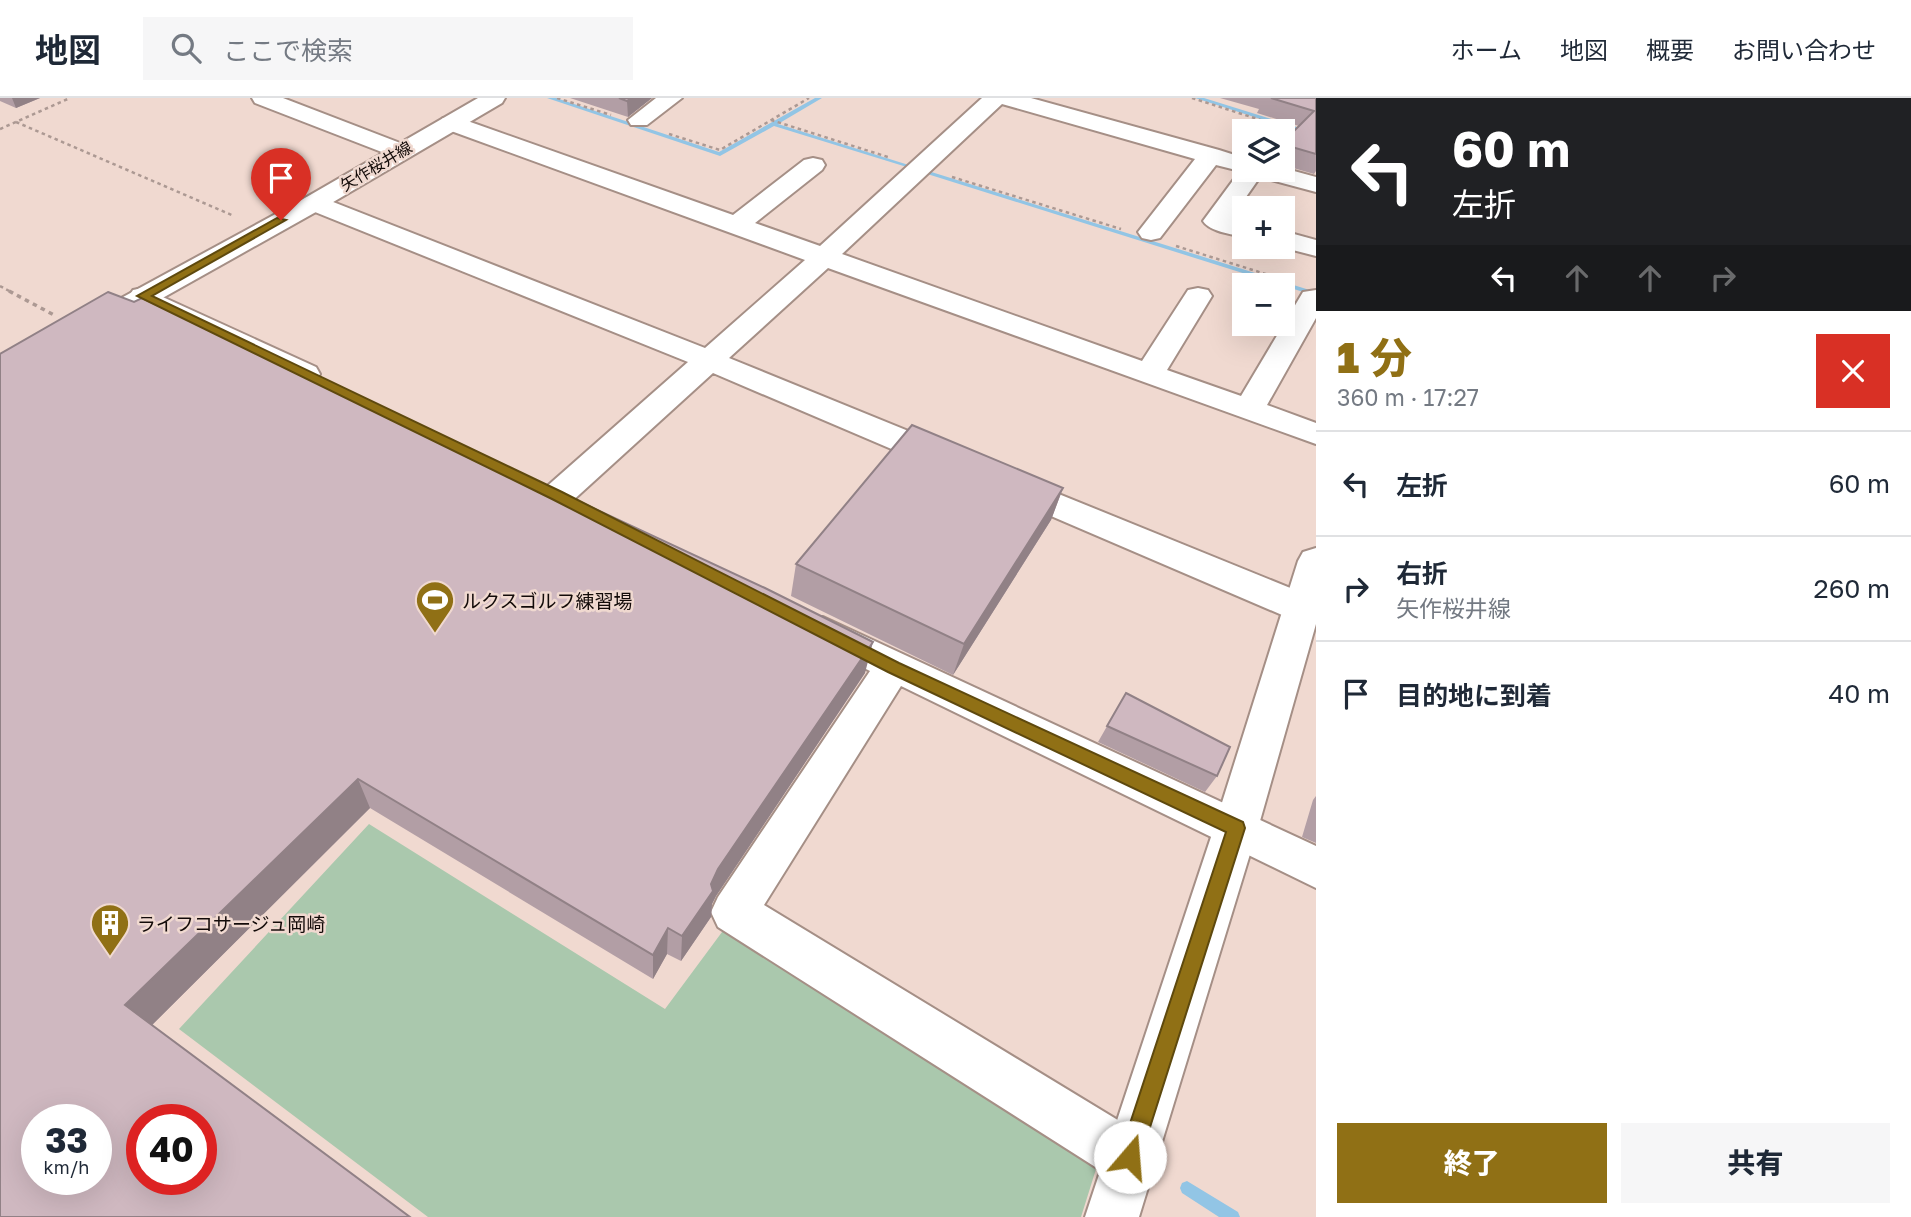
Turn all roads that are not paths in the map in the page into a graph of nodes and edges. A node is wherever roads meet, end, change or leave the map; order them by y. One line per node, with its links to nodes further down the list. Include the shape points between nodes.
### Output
1 (263, 98): 8 (street)
2 (494, 98): 7 (street, 矢作桜井線)
3 (671, 98): 6 (street)
4 (995, 98): 21 (street)
5 (1006, 98): 9 (street)
6 (639, 120)
7 (451, 123): 8 (street, 矢作桜井線); 16 (street)
8 (400, 150): 15 (street, 矢作桜井線)
9 (1210, 155): 10 (street); 18 (street)
10 (1232, 161)
11 (813, 165): 16 (street)
12 (1295, 179): 13 (street)
13 (1316, 185)
14 (1232, 199): 17 (street, via 1216,221)
15 (314, 203): 22 (street, 矢作桜井線); 25 (street)
16 (737, 225): 21 (street)
17 (1232, 226)
18 (1151, 232)
19 (1295, 242): 20 (street)
20 (1316, 248)
21 (825, 256): 25 (street); 26 (street)
22 (143, 296): 27 (street, 矢作桜井線); 28 (street)
23 (1198, 296): 26 (street)
24 (1313, 298): 29 (street)
25 (709, 360): 31 (street); 33 (street)
26 (1149, 374): 29 (street)
27 (0, 376)
28 (331, 387)
29 (1249, 410): 30 (street)
30 (1316, 434)
31 (557, 496)
32 (1316, 561): 33 (street)
33 (1302, 608): 36 (street)
34 (794, 616): 35 (street)
35 (893, 667): 36 (street); 38 (street, via 734,912)
36 (1236, 828): 37 (street); 38 (street)
37 (1316, 868)
38 (1130, 1157): 39 (street)
39 (1112, 1217)

